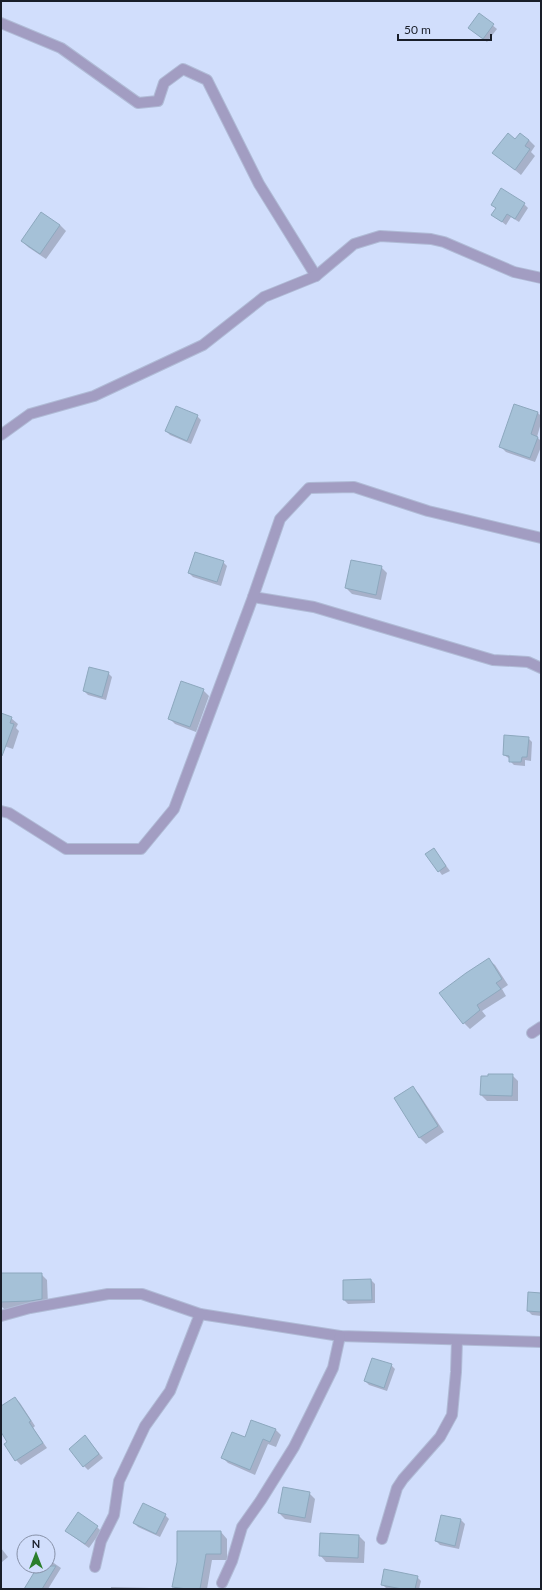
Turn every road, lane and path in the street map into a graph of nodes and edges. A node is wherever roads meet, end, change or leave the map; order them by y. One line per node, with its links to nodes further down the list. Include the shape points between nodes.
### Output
1 (1, 23): 2 (street, via 61,48 138,104 158,101 164,83 183,69 207,80 259,184)
2 (316, 276): 3 (street, via 354,244 380,236 444,242 514,272); 4 (street, via 264,297 203,345 94,396 30,414)
3 (541, 278)
4 (1, 435)
5 (541, 538): 6 (street, via 428,511 354,487 309,488 280,519)
6 (253, 597): 7 (street, via 314,607 493,660 528,662); 8 (street, via 174,809 141,849 66,849 9,813)
7 (541, 668)
8 (1, 811)
9 (541, 1027): 10 (street)
10 (532, 1033)
11 (200, 1314): 12 (street, via 142,1294 108,1294); 13 (street); 17 (street, via 170,1392 145,1426 119,1481 114,1515 101,1541)
12 (1, 1316)
13 (340, 1336): 14 (street); 18 (street, via 333,1368 312,1413 294,1447 242,1527 232,1561)
14 (457, 1340): 15 (street); 16 (street, via 452,1415 440,1437 397,1488)
15 (541, 1342)
16 (382, 1540)
17 (95, 1567)
18 (222, 1583)

